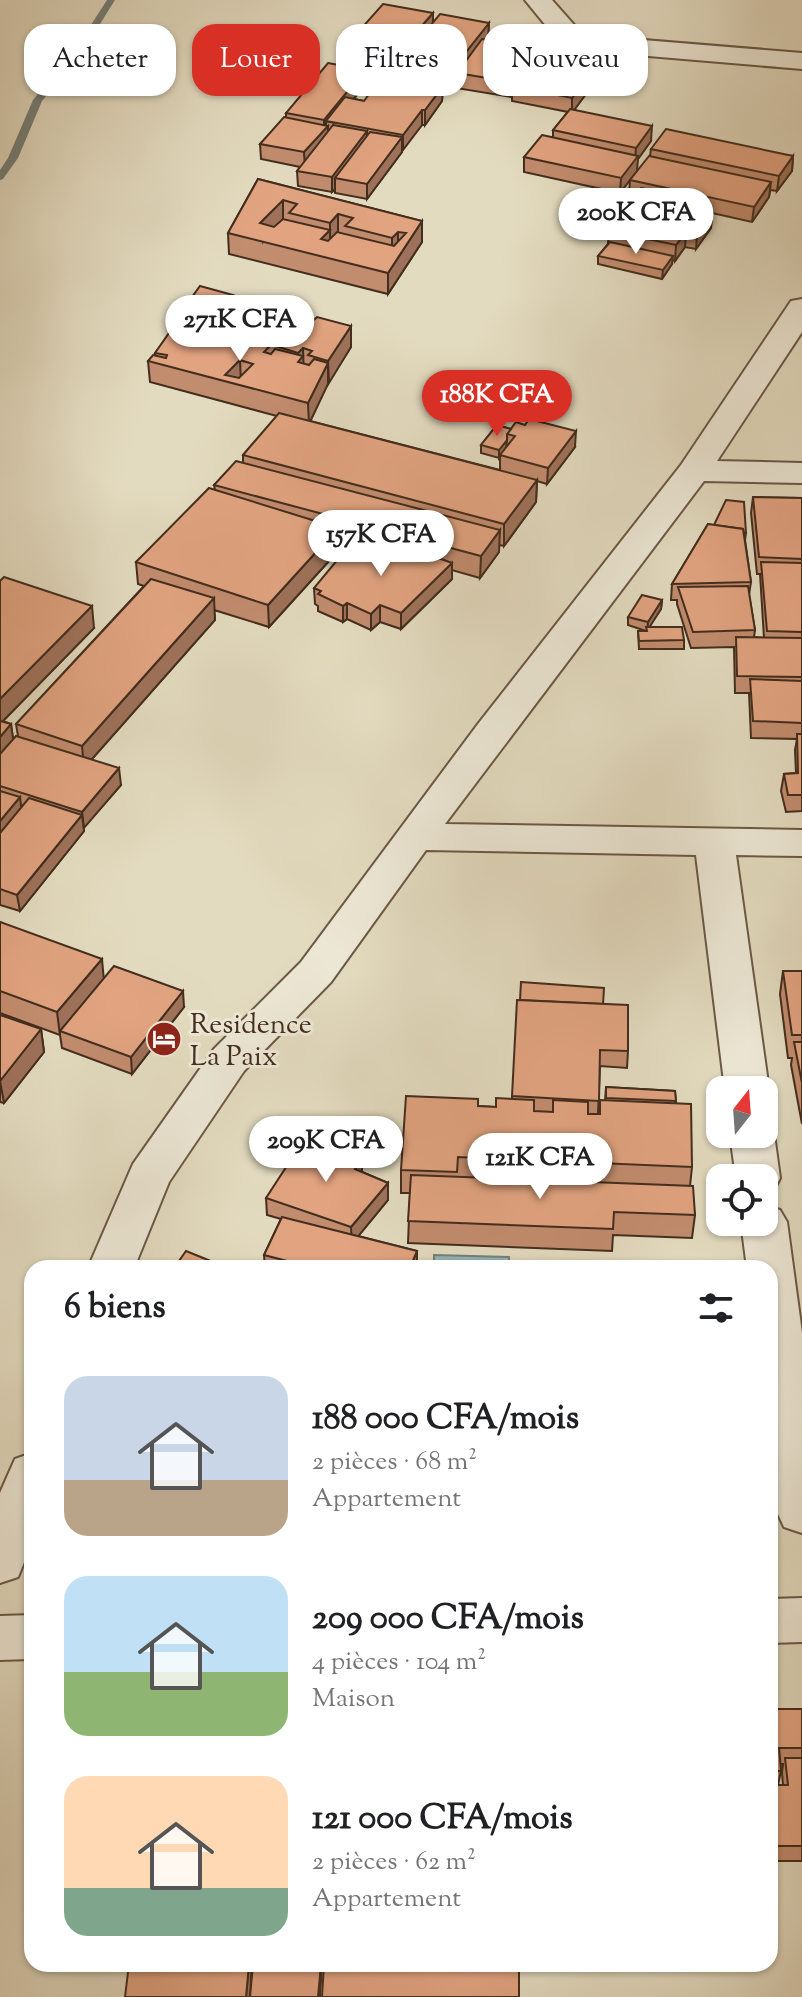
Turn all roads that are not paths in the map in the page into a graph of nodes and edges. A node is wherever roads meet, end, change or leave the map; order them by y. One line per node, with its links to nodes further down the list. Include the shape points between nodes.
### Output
1 (538, 0): 2 (street, via 575,43)
2 (802, 61)
3 (802, 308): 4 (street)
4 (694, 471): 5 (street); 6 (street)
5 (802, 473)
6 (414, 837): 7 (street); 11 (street, via 316,972 229,1060 149,1176)
7 (714, 842): 8 (street); 9 (street)
8 (802, 843)
9 (745, 1076)
10 (766, 1236): 12 (street)
11 (114, 1260)
12 (769, 1260)
13 (778, 1329): 15 (street)
14 (20, 1478): 16 (street)
15 (802, 1512)
16 (0, 1562)
17 (802, 1620): 18 (street)
18 (778, 1621)
19 (24, 1637): 20 (street)
20 (0, 1638)

